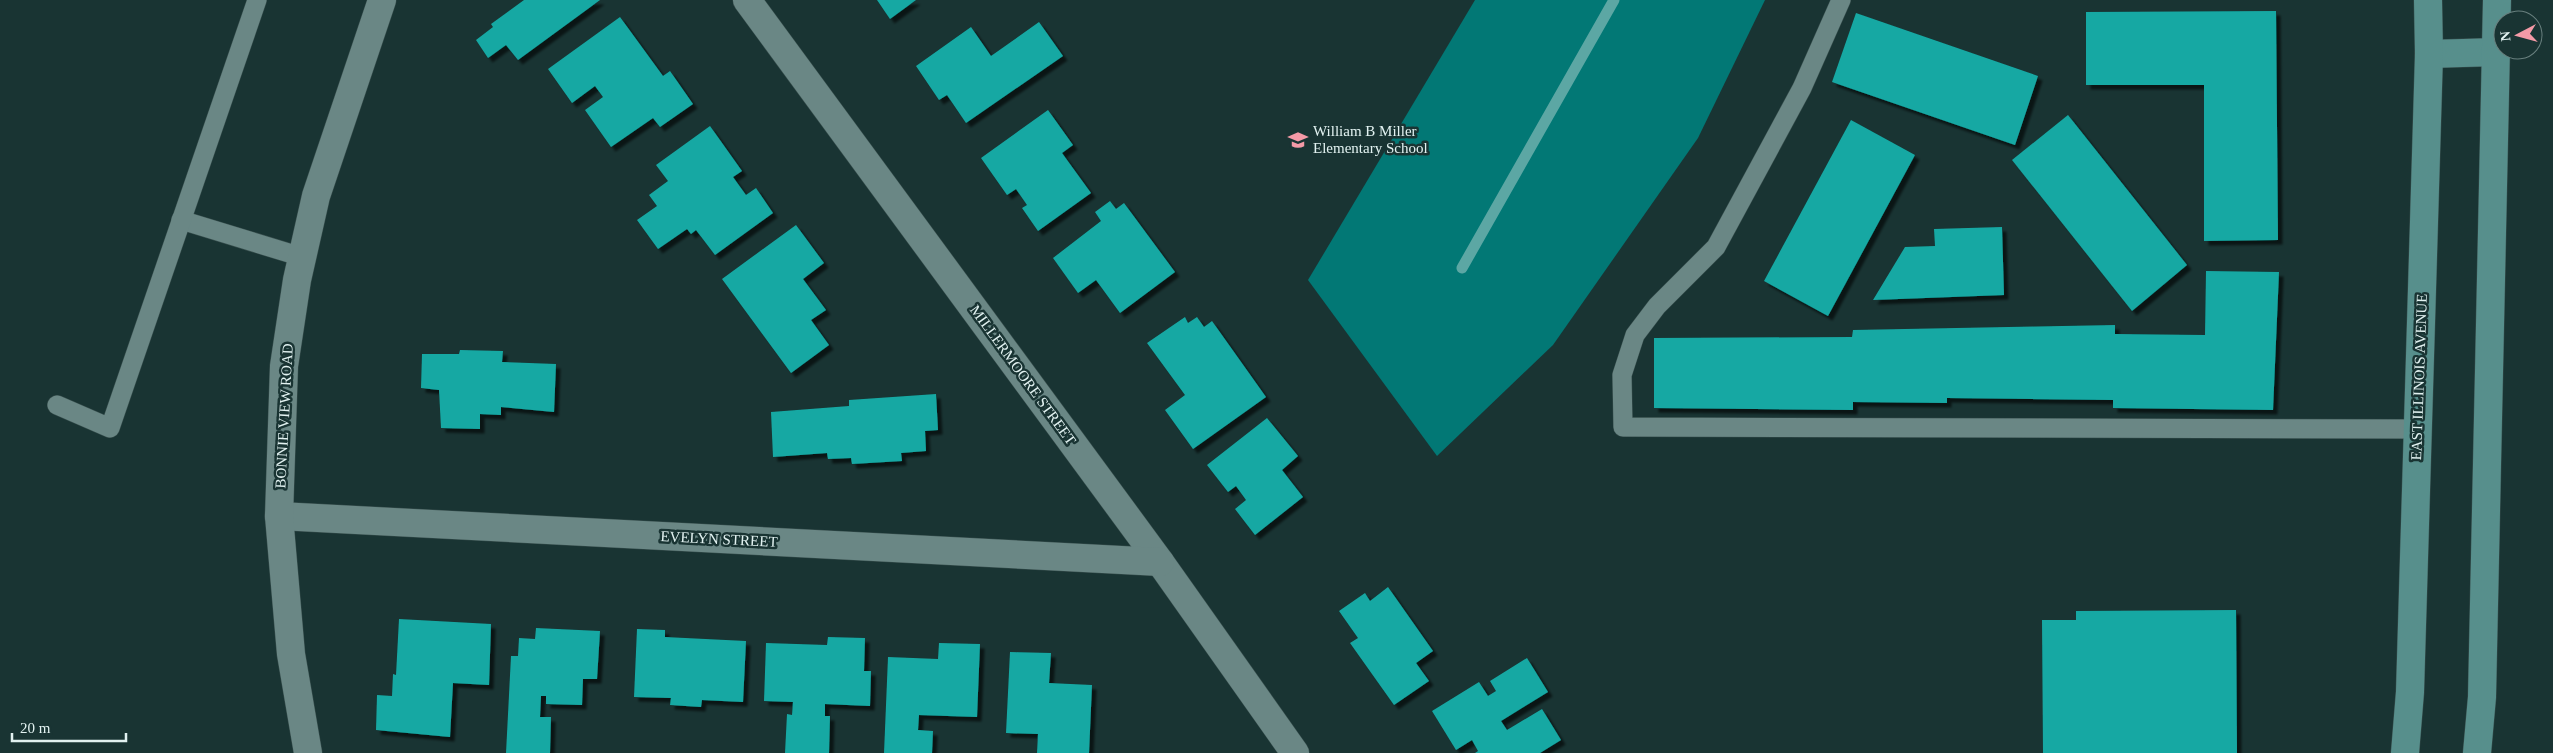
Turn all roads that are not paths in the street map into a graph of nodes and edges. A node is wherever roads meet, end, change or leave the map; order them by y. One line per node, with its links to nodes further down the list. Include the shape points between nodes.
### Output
1 (257, 0): 9 (lane)
2 (382, 0): 10 (street, BONNIE VIEW ROAD, via 316,196)
3 (748, 0): 14 (street, MILLERMOORE STREET)
4 (1841, 0): 12 (lane, via 1802,88 1716,247 1657,306 1635,335 1622,375 1623,427)
5 (2428, 0): 7 (main road, EAST ILLINOIS AVENUE)
6 (2493, 52): 7 (main road)
7 (2429, 54): 12 (main road, EAST ILLINOIS AVENUE)
8 (2497, 60): 18 (main road, via 2482,697)
9 (181, 220): 10 (lane); 11 (lane, via 110,428)
10 (302, 257): 13 (street, BONNIE VIEW ROAD, via 284,366)
11 (57, 405)
12 (2418, 429): 17 (main road, EAST ILLINOIS AVENUE, via 2410,692)
13 (278, 516): 14 (street, EVELYN STREET); 15 (street, BONNIE VIEW ROAD, via 290,654)
14 (1160, 562): 16 (street, MILLERMOORE STREET)
15 (308, 753)
16 (1295, 753)
17 (2404, 753)
18 (2477, 753)

